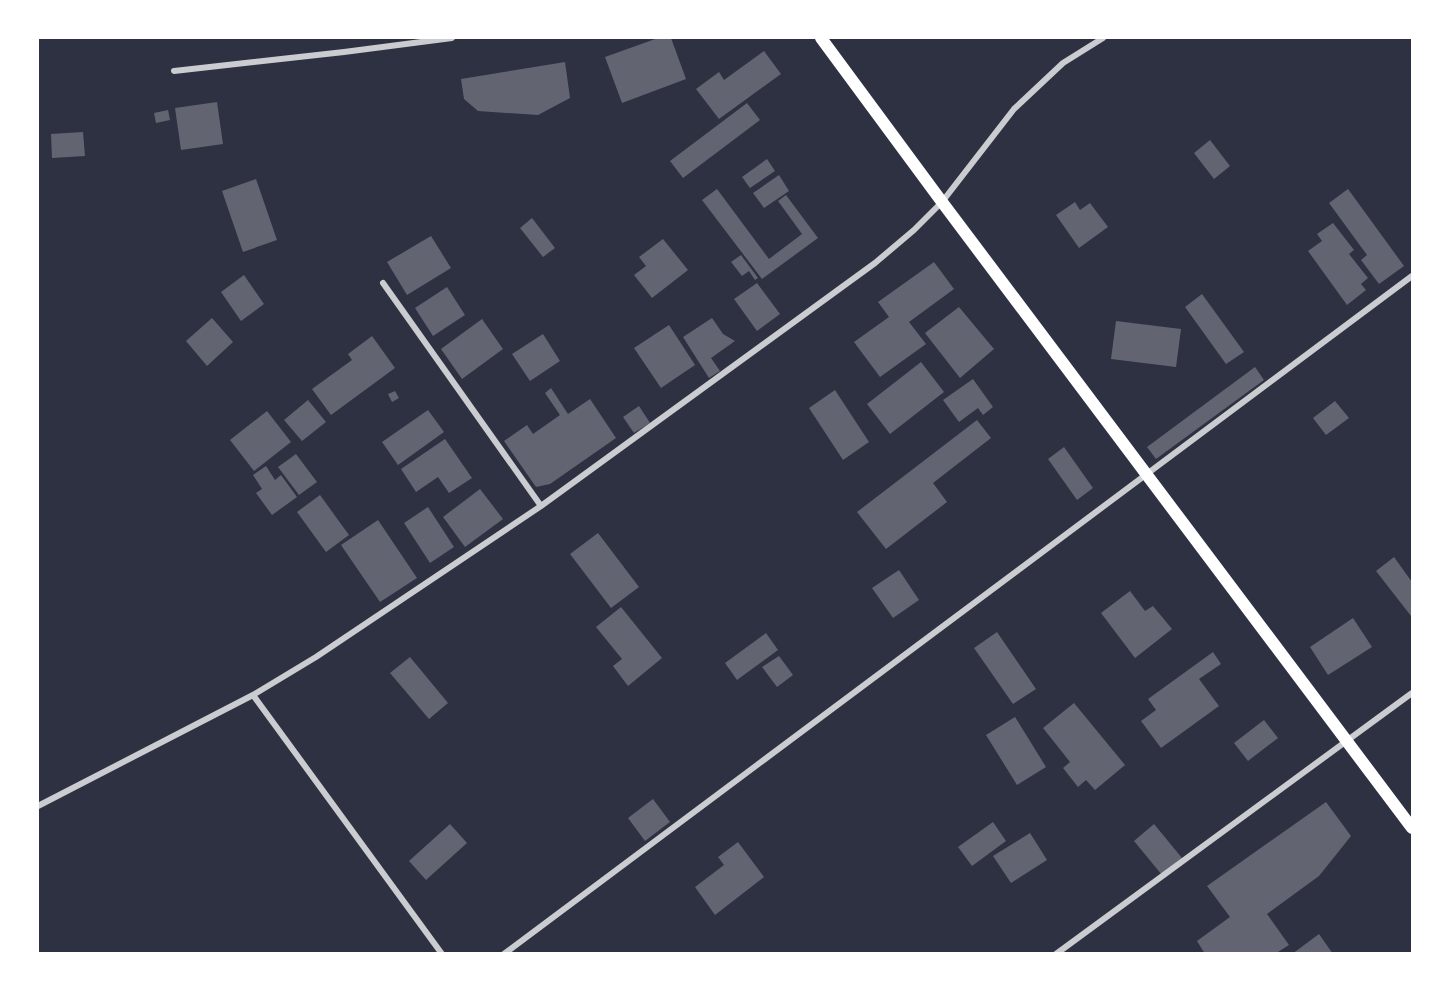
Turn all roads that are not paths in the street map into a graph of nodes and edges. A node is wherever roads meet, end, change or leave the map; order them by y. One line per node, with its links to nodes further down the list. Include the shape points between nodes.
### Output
1 (452, 38): 4 (street)
2 (821, 38): 5 (main road)
3 (1103, 38): 5 (street, via 1063,63 1014,110)
4 (174, 71)
5 (942, 202): 8 (main road); 9 (street, via 875,263)
6 (1413, 276): 8 (street)
7 (383, 283): 9 (street)
8 (1146, 474): 12 (main road); 16 (street)
9 (540, 506): 11 (street)
10 (1413, 693): 12 (street)
11 (253, 695): 13 (street); 15 (street)
12 (1348, 741): 14 (main road); 17 (street)
13 (38, 806)
14 (1413, 828)
15 (442, 954)
16 (504, 954)
17 (1056, 954)

